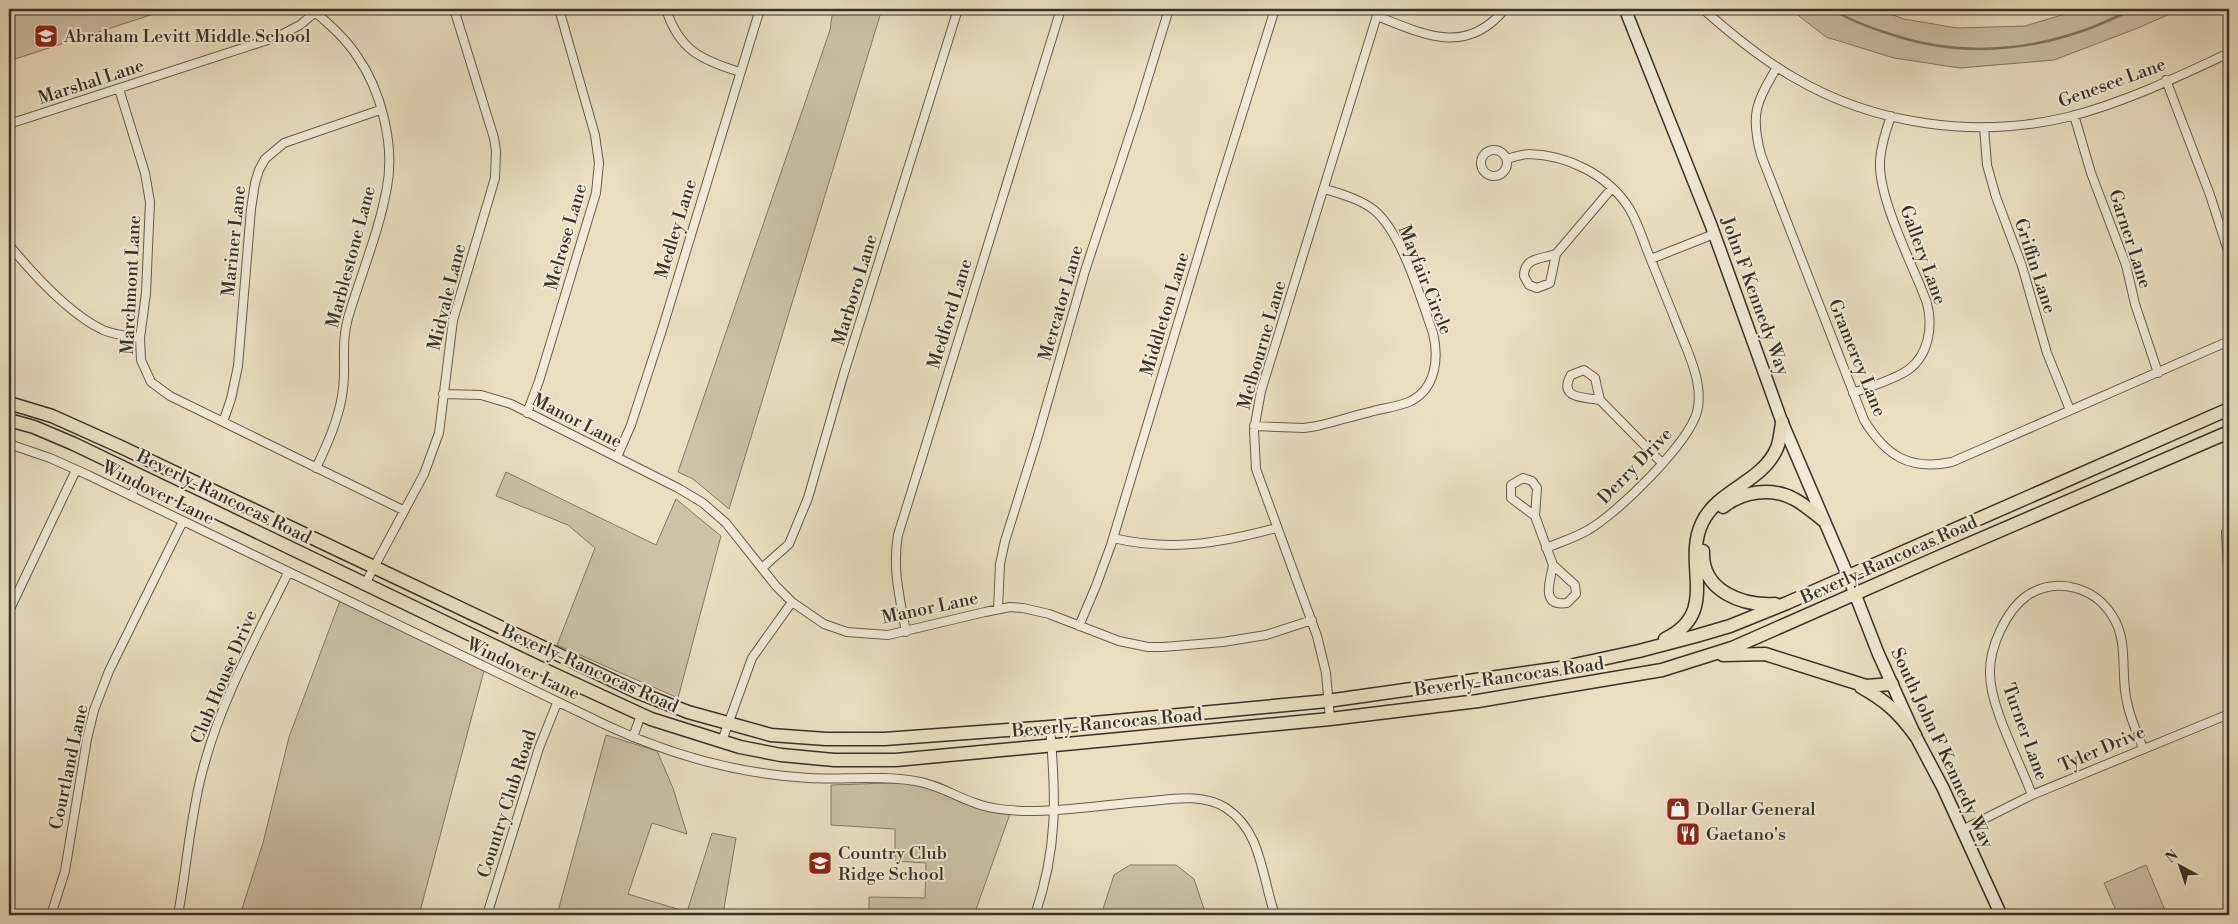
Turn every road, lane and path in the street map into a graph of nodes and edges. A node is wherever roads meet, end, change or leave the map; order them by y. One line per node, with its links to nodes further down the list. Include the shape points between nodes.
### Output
1 (454, 9): 36 (street, Midvale Lane, via 491,125 496,164 453,320)
2 (559, 9): 41 (street, Melrose Lane, via 595,135 598,178 556,328)
3 (666, 9): 16 (street, via 673,29 688,48 708,61)
4 (760, 9): 16 (street, Medley Lane)
5 (958, 9): 65 (street, Marboro Lane, via 799,524 789,544)
6 (1061, 9): 77 (street, Medford Lane, via 898,535 895,574)
7 (1168, 9): 73 (street, Mercator Lane, via 1085,271 1040,432 1005,541 1000,564)
8 (1276, 9): 61 (street, Middleton Lane)
9 (1505, 9): 13 (street, via 1484,28 1456,38 1425,34)
10 (1625, 9): 27 (street, John F Kennedy Way)
11 (1703, 9): 15 (street, Genesee Lane)
12 (317, 10): 18 (street, Marshal Lane, via 300,25 278,37); 19 (street, Marblestone Lane, via 357,56)
13 (1378, 13): 26 (street, Melbourne Lane)
14 (2229, 53): 17 (street, Genesee Lane)
15 (1776, 67): 21 (street, Genesee Lane, via 1822,92); 35 (street, Gramercy Lane, via 1755,111 1758,144 1769,180)
16 (740, 72): 48 (street, Medley Lane, via 662,330 631,425)
17 (2166, 80): 20 (street, Genesee Lane, via 2113,103); 30 (street, via 2210,194)
18 (119, 89): 22 (street, Marshal Lane); 32 (street, Marchmont Lane, via 145,173 150,202 146,293)
19 (380, 110): 43 (street, Mariner Lane, via 284,143 265,159 259,170 252,209 238,366); 50 (street, Marblestone Lane, via 389,157 387,186 381,216 348,318 343,346 341,402)
20 (2074, 115): 23 (street, Genesee Lane, via 2038,123); 34 (street, Garner Lane, via 2091,173 2124,259)
21 (1891, 116): 23 (street, Genesee Lane, via 1948,126); 35 (street, Gallery Lane, via 1880,160 1881,181 1927,303 1929,337 1922,356 1908,370)
22 (9, 124)
23 (1984, 127): 40 (street, Griffin Lane, via 1987,165 1994,190 2022,266 2047,353)
24 (1507, 159): 25 (street, Derry Drive, via 1528,154 1564,161 1587,170)
25 (1612, 188): 29 (street); 31 (street, Derry Drive, via 1633,216)
26 (1325, 189): 45 (street, Melbourne Lane, via 1261,391); 45 (street, Mayfair Circle, via 1368,206 1389,227 1434,333 1436,367 1426,388 1402,404 1304,428)
27 (1714, 234): 31 (street); 44 (street, John F Kennedy Way)
28 (9, 245): 32 (street, via 86,320 113,334)
29 (1556, 254): 29 (street, via 1525,266 1524,276 1529,285 1537,288 1550,283)
30 (2229, 254)
31 (1651, 259): 49 (street, Derry Drive, via 1691,363 1698,398 1688,432)
32 (140, 338): 43 (street, Marchmont Lane, via 141,360 151,382 170,396)
33 (2229, 342): 34 (street, Gramercy Lane)
34 (2158, 372): 40 (street, Gramercy Lane)
35 (1853, 393): 40 (street, Gramercy Lane, via 1864,420 1879,441 1908,462 1919,465 1952,462)
36 (444, 394): 41 (street, Manor Lane, via 490,397); 55 (street, Midvale Lane, via 439,433 430,460)
37 (1600, 400): 37 (street, via 1574,397 1568,389 1571,375 1584,370 1593,374); 49 (street)
38 (9, 403): 54 (main road, Beverly-Rancocas Road, via 52,416)
39 (2229, 409): 67 (main road, Beverly-Rancocas Road)
40 (2070, 410)
41 (528, 413): 48 (street, Manor Lane)
42 (9, 420): 52 (main road, Beverly-Rancocas Road, via 34,427)
43 (223, 422): 50 (street, Marchmont Lane)
44 (1782, 422): 57 (street, John F Kennedy Way); 78 (main road, via 1777,447 1770,460 1721,499 1702,524 1697,540 1698,593 1689,622 1679,632)
45 (1254, 426): 59 (street, Melbourne Lane, via 1256,468)
46 (2229, 432): 70 (main road, Beverly-Rancocas Road)
47 (9, 444): 51 (street, Windover Lane)
48 (617, 457): 65 (street, Manor Lane, via 703,503 726,523)
49 (1662, 463): 62 (street, Derry Drive, via 1620,506 1598,523)
50 (316, 468): 55 (street, Marchmont Lane)
51 (76, 470): 53 (street, Windover Lane); 74 (street)
52 (141, 476): 53 (street); 54 (main road, via 160,477 204,498); 68 (main road, Beverly-Rancocas Road)
53 (131, 496): 58 (street, Windover Lane)
54 (228, 498): 64 (main road, Beverly-Rancocas Road)
55 (403, 510): 64 (street, Midvale Lane)
56 (1535, 516): 56 (street, via 1511,498 1510,490 1518,479 1528,478 1538,488); 62 (street)
57 (1823, 520): 67 (street, John F Kennedy Way); 72 (main road, via 1795,499 1758,492 1729,502 1716,512 1708,526 1702,555 1713,582 1745,603)
58 (183, 521): 66 (street, Windover Lane); 97 (street, Courtland Lane, via 109,671 97,704 84,754 64,871)
59 (1276, 528): 61 (street, via 1220,542 1183,546); 75 (street, Melbourne Lane)
60 (2226, 532): 69 (street)
61 (1113, 538): 76 (street, Middleton Lane)
62 (1546, 548): 63 (street)
63 (1553, 565): 63 (street, via 1575,585 1574,598 1566,603 1557,603 1548,592)
64 (373, 567): 68 (street, Midvale Lane); 87 (main road, Beverly-Rancocas Road, via 637,692)
65 (762, 568): 71 (street, Manor Lane)
66 (288, 573): 83 (street, Windover Lane); 98 (street, Club House Drive, via 228,698 207,756)
67 (1848, 576): 70 (street, John F Kennedy Way); 72 (main road, Beverly-Rancocas Road)
68 (365, 584): 85 (main road, Beverly-Rancocas Road)
69 (2229, 589)
70 (1855, 594): 79 (main road, Beverly-Rancocas Road); 81 (street, South John F Kennedy Way)
71 (792, 602): 77 (street, Manor Lane, via 824,624 848,632 874,636); 87 (street, via 752,658)
72 (1788, 603): 78 (main road, Beverly-Rancocas Road, via 1730,626)
73 (998, 610): 76 (street, Manor Lane, via 1010,607 1036,610); 77 (street, Manor Lane)
74 (9, 611)
75 (1312, 620): 76 (street, Manor Lane, via 1266,635 1163,647 1118,641); 82 (street, Melbourne Lane, via 1324,662)
76 (1079, 626)
77 (906, 632)
78 (1639, 651): 82 (main road, Beverly-Rancocas Road, via 1560,668)
79 (1708, 656): 80 (main road, via 1765,654); 86 (main road, Beverly-Rancocas Road, via 1662,670 1597,682)
80 (1855, 683): 81 (main road, via 1874,687); 89 (main road, via 1883,699 1899,713)
81 (1892, 684): 89 (street, South John F Kennedy Way)
82 (1327, 701): 86 (street, Melbourne Lane); 88 (main road, Beverly-Rancocas Road)
83 (557, 703): 90 (street, Windover Lane); 99 (street, Country Club Road, via 539,748)
84 (2229, 714): 93 (street, Tyler Drive)
85 (640, 715): 90 (street); 91 (main road, Beverly-Rancocas Road)
86 (1330, 719): 92 (main road, Beverly-Rancocas Road)
87 (727, 723): 88 (main road, Beverly-Rancocas Road, via 771,735 884,740); 91 (street)
88 (1050, 727): 92 (street)
89 (1915, 735): 96 (street, South John F Kennedy Way)
90 (633, 737): 95 (street, Windover Lane, via 706,761 756,772 822,779 913,780 988,807)
91 (722, 741): 92 (main road, Beverly-Rancocas Road, via 781,756 834,760 896,760)
92 (1052, 747): 95 (street)
93 (2143, 748): 94 (street, Tyler Drive); 94 (street, Turner Lane, via 2126,702 2121,638 2113,616 2101,600 2087,591 2064,586 2028,595 2011,612 1995,647 1990,673 1995,700)
94 (2032, 795): 96 (street, Tyler Drive)
95 (1055, 810): 100 (street, via 1050,861); 101 (street, Windover Lane, via 1185,798 1224,807 1240,820 1251,837)
96 (1962, 830): 102 (street, South John F Kennedy Way)
97 (51, 915)
98 (178, 915)
99 (487, 915)
100 (1035, 915)
101 (1275, 915)
102 (2001, 915)

